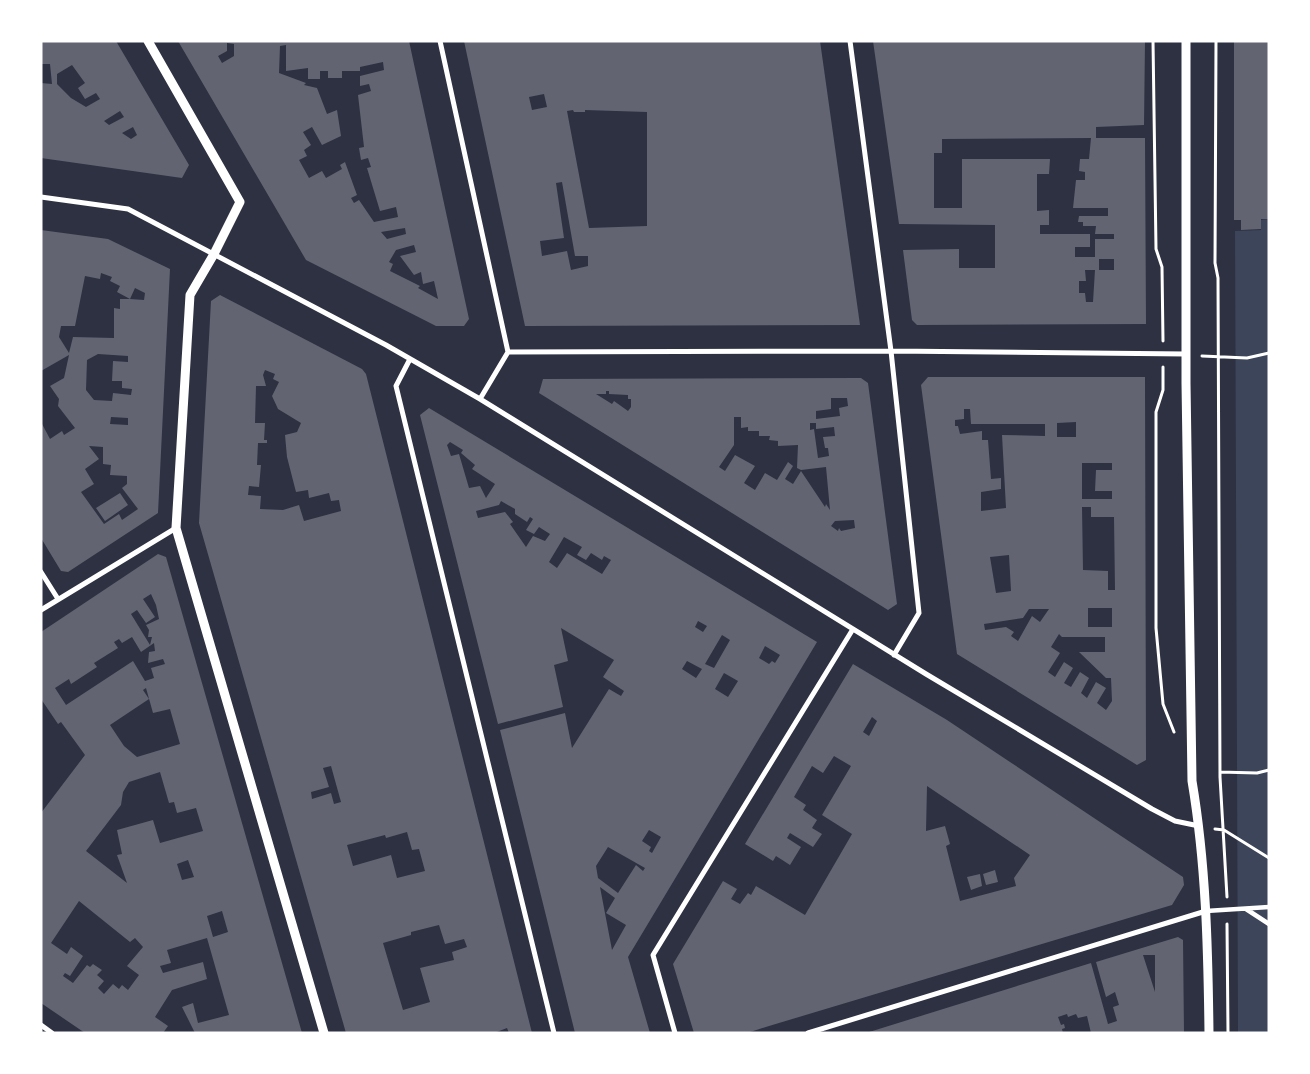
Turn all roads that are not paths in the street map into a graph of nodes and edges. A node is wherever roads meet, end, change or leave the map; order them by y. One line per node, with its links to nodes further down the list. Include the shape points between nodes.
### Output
1 (148, 41): 6 (street, via 240,202)
2 (440, 41): 8 (street)
3 (850, 41): 7 (street)
4 (1186, 41): 9 (street)
5 (41, 196): 6 (street, via 128,208)
6 (214, 254): 10 (street); 12 (street, via 190,295)
7 (891, 351): 8 (street); 9 (street); 17 (street, via 919,613)
8 (508, 352): 11 (street)
9 (1186, 354): 18 (street, via 1192,780)
10 (410, 358): 11 (street); 26 (street, via 396,386)
11 (480, 399): 16 (street)
12 (176, 528): 14 (street); 25 (street)
13 (41, 572): 14 (street)
14 (58, 599): 15 (street)
15 (41, 610)
16 (853, 629): 17 (street); 27 (street, via 653,956)
17 (894, 654): 18 (street, via 1152,810 1175,822)
18 (1199, 826): 21 (street)
19 (1269, 907): 20 (street)
20 (1244, 908): 21 (street); 22 (street)
21 (1206, 911): 28 (street); 29 (street)
22 (1269, 924)
23 (41, 1025): 24 (street)
24 (52, 1033)
25 (324, 1033)
26 (554, 1033)
27 (674, 1033)
28 (808, 1033)
29 (1208, 1033)

